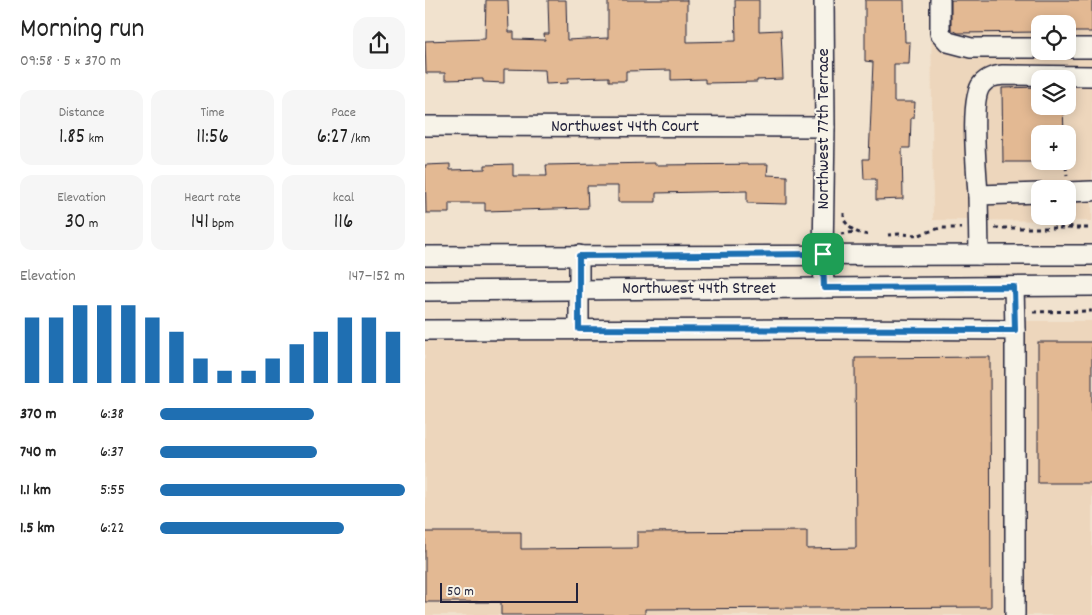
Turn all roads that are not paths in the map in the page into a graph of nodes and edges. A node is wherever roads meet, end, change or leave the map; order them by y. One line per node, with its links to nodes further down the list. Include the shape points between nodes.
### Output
1 (824, 0): 8 (street, Northwest 77th Terrace)
2 (940, 0): 3 (street, via 940,34 948,42 971,48)
3 (1031, 48)
4 (1076, 48): 5 (street)
5 (1092, 48)
6 (1092, 76): 12 (street, via 1003,74 990,77 981,84 976,95 975,116)
7 (425, 126): 8 (street, Northwest 44th Court)
8 (825, 127): 13 (street, Northwest 77th Terrace)
9 (1092, 191): 10 (street)
10 (1076, 192)
11 (1031, 193): 12 (street)
12 (978, 195): 14 (street)
13 (823, 254): 14 (street, Northwest 44th Street); 17 (street, Northwest 44th Street); 20 (street, Northwest 77th Terrace)
14 (979, 255): 15 (street, Northwest 44th Street)
15 (1092, 255)
16 (425, 256): 17 (street, Northwest 44th Street)
17 (579, 256): 21 (street)
18 (1092, 286): 19 (street, Northwest 44th Street)
19 (1014, 287): 20 (street, Northwest 44th Street); 25 (street)
20 (824, 288): 21 (street, Northwest 44th Street)
21 (578, 290): 22 (street, Northwest 44th Street); 23 (street)
22 (425, 292)
23 (579, 329): 24 (street); 25 (street)
24 (425, 330)
25 (1015, 330): 26 (street)
26 (1015, 615)

